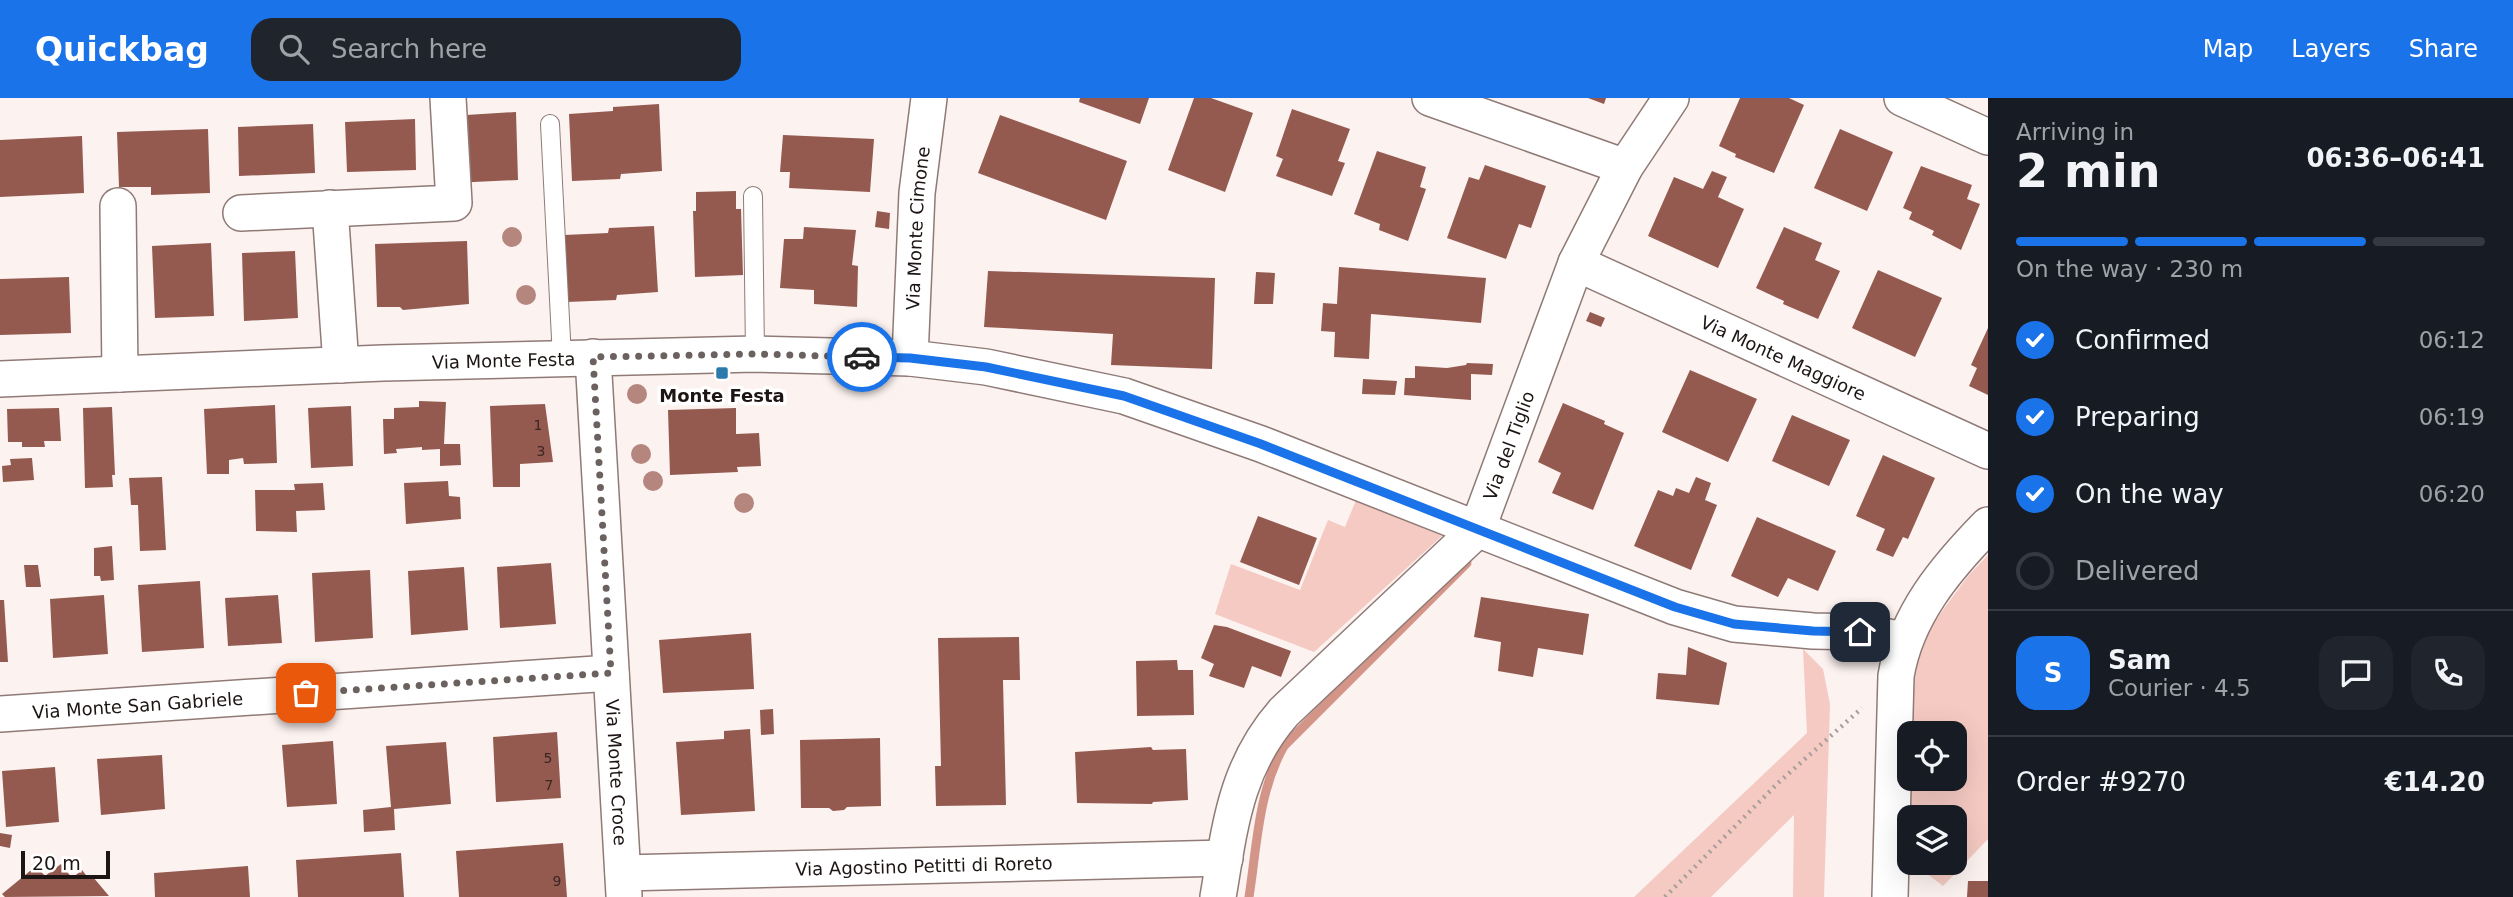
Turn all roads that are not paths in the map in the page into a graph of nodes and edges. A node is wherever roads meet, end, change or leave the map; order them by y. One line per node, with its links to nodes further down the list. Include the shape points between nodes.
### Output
1 (448, 98): 11 (street, via 454,202)
2 (929, 98): 16 (street, Via Monte Cimone, via 917,194)
3 (1430, 98): 8 (street)
4 (1671, 98): 8 (street, Via del Tiglio)
5 (1902, 98): 7 (street)
6 (550, 124): 15 (lane)
7 (1988, 137)
8 (1625, 167): 13 (street, Via del Tiglio)
9 (752, 196): 14 (lane)
10 (118, 206): 18 (street)
11 (330, 208): 12 (street); 17 (street)
12 (241, 213)
13 (1577, 264): 20 (street, Via Monte Maggiore); 22 (street, Via del Tiglio)
14 (755, 354): 15 (street, Via Monte Festa); 16 (street, Via Monte Festa)
15 (578, 357): 17 (street, Via Monte Festa); 24 (street, Via Monte Croce)
16 (910, 358): 22 (street, Via Monte Festa, via 986,367 1124,396 1261,444)
17 (341, 365): 18 (street, Via Monte Festa)
18 (120, 374): 19 (street, Via Monte Festa)
19 (0, 379)
20 (1988, 451)
21 (1988, 525): 23 (street, via 1937,583)
22 (1476, 530): 23 (street, Via Monte Festa, via 1675,607 1734,624 1860,632); 26 (street, Via del Tiglio, via 1265,734 1239,791)
23 (1905, 640): 29 (street, via 1896,676)
24 (611, 673): 25 (street, Via Monte San Gabriele); 27 (street, Via Monte Croce)
25 (0, 714)
26 (1225, 858): 27 (street, Via Agostino Petitti di Roreto); 28 (street, Via del Tiglio)
27 (624, 885)
28 (1218, 897)
29 (1890, 897)

